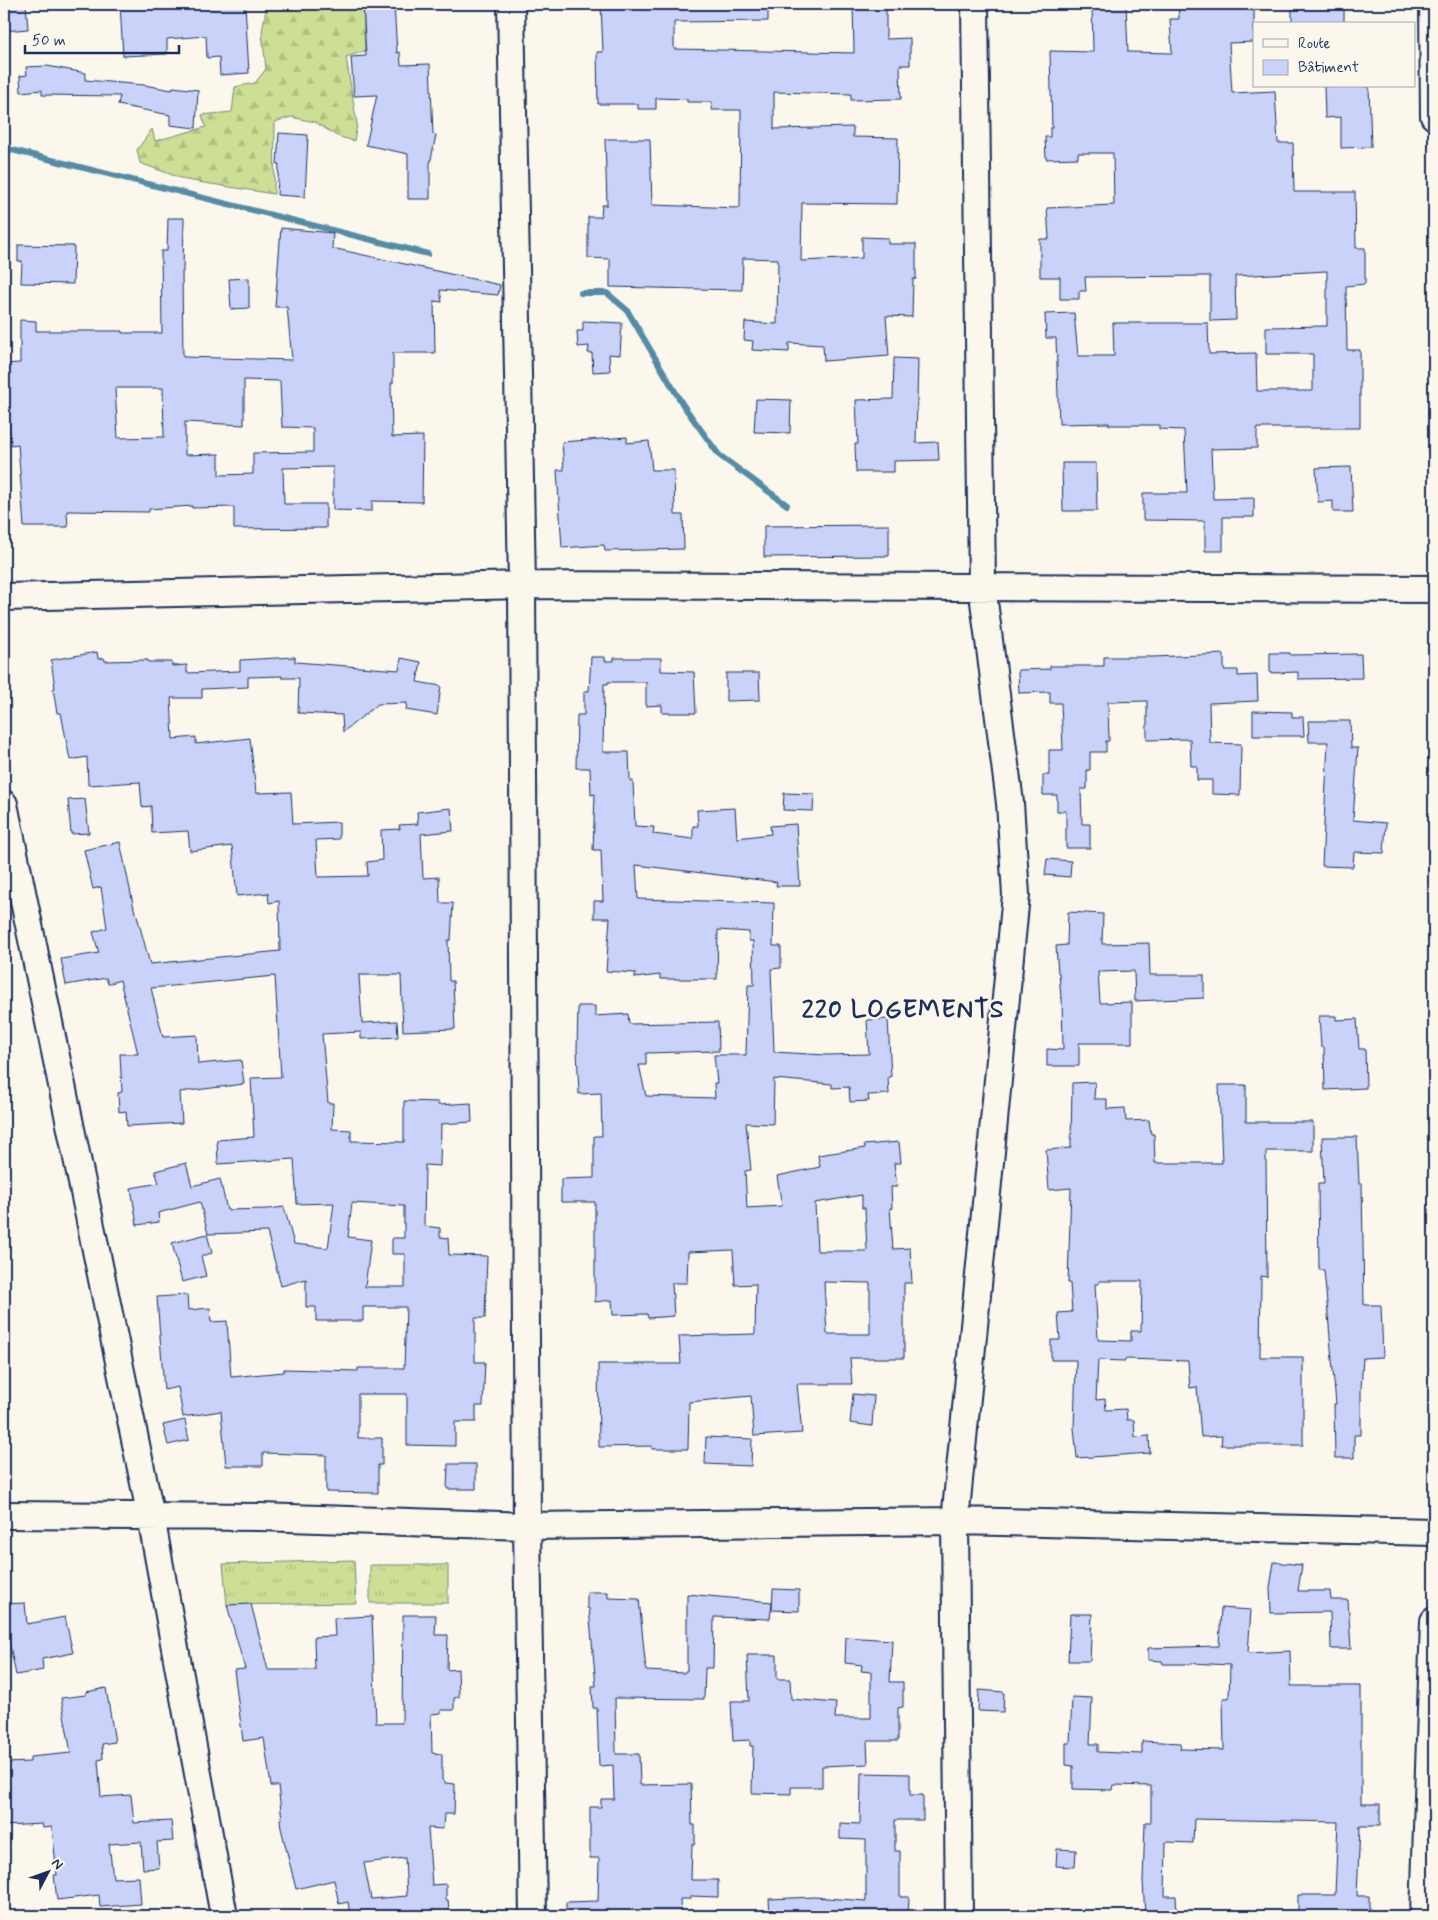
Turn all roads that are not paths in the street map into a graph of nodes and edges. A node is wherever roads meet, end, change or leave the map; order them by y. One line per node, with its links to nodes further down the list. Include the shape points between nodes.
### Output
1 (511, 4): 5 (street)
2 (975, 4): 6 (street)
3 (1433, 4): 4 (street)
4 (1434, 116)
5 (522, 585): 6 (street); 8 (street); 13 (street)
6 (982, 586): 7 (street); 12 (street, via 1009,794 1016,895)
7 (1434, 589)
8 (4, 597)
9 (4, 804): 11 (street)
10 (4, 1515): 11 (street)
11 (151, 1517): 13 (street, via 260,1517); 16 (street)
12 (955, 1521): 13 (street); 14 (street); 18 (street)
13 (527, 1526): 17 (street)
14 (1434, 1532)
15 (1434, 1621): 19 (street)
16 (224, 1916)
17 (533, 1916)
18 (959, 1916)
19 (1424, 1916)

